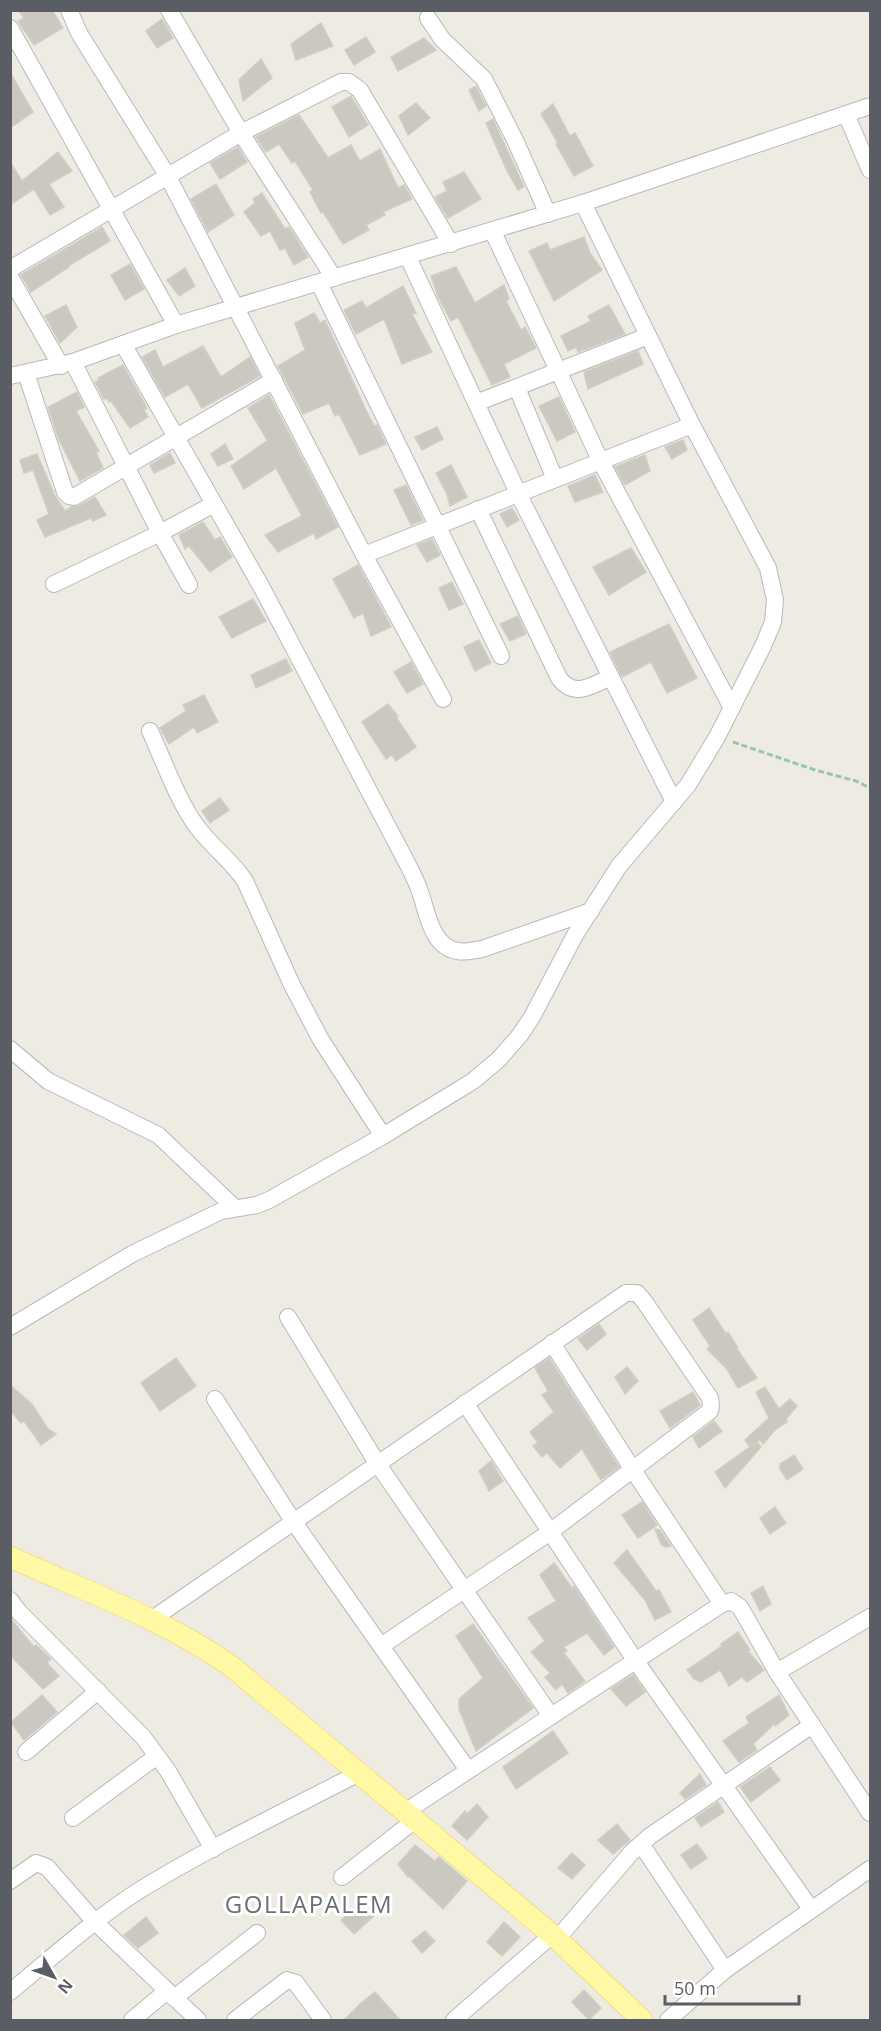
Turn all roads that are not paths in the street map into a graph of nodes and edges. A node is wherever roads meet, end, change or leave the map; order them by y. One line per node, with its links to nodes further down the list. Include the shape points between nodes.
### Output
1 (69, 10): 9 (street, via 79,33)
2 (169, 10): 7 (street)
3 (428, 18): 12 (street, via 442,39 484,79)
4 (10, 28): 11 (street)
5 (870, 106): 6 (street)
6 (846, 114): 8 (street); 10 (street)
7 (241, 133): 9 (street); 14 (street, via 341,82 349,82 360,90); 18 (street)
8 (870, 170)
9 (167, 175): 11 (street); 19 (street)
10 (583, 204): 12 (street); 21 (street)
11 (110, 209): 16 (street); 20 (street)
12 (548, 214): 13 (street)
13 (494, 232): 14 (street); 24 (street)
14 (451, 244): 15 (street)
15 (408, 257): 18 (street); 28 (street)
16 (10, 269)
17 (10, 277): 23 (street)
18 (327, 280): 19 (street); 37 (street)
19 (237, 307): 20 (street); 26 (street)
20 (176, 325): 22 (street)
21 (648, 336): 24 (street); 29 (street)
22 (123, 344): 23 (street); 30 (street)
23 (67, 364): 25 (street); 32 (street)
24 (560, 371): 27 (street); 31 (street)
25 (18, 374): 32 (street, via 69,496 79,495)
26 (274, 380): 30 (street); 39 (street)
27 (517, 388): 28 (street); 33 (street)
28 (476, 403): 34 (street)
29 (692, 424): 31 (street); 45 (street, via 773,584 773,622)
30 (176, 437): 32 (street); 35 (street)
31 (601, 462): 33 (street); 45 (street)
32 (127, 467): 38 (street)
33 (555, 479): 34 (street)
34 (518, 493): 36 (street); 43 (street)
35 (214, 504): 38 (street); 48 (street, via 407,863 432,930 442,942 458,952 482,948)
36 (478, 509): 37 (street); 43 (street, via 564,685 585,688)
37 (437, 526): 39 (street); 42 (street)
38 (160, 533): 40 (street); 41 (street)
39 (364, 555): 44 (street)
40 (54, 584)
41 (189, 585)
42 (501, 656)
43 (611, 677): 47 (street)
44 (443, 699)
45 (732, 708): 47 (street)
46 (150, 731): 50 (street, via 190,817 245,880 321,1040)
47 (674, 802): 48 (street, via 619,866)
48 (591, 911): 50 (street, via 532,1017 498,1060 473,1081)
49 (10, 1049): 51 (street, via 48,1081 158,1135)
50 (383, 1136): 51 (street, via 269,1200)
51 (235, 1208): 53 (street, via 220,1211 132,1254)
52 (288, 1317): 57 (street)
53 (10, 1327)
54 (552, 1343): 56 (street); 58 (street); 58 (street, via 626,1293 636,1293 710,1398 707,1414)
55 (215, 1398): 59 (street)
56 (465, 1403): 57 (street); 60 (street)
57 (377, 1463): 59 (street); 62 (street)
58 (633, 1470): 60 (street); 64 (street)
59 (293, 1521): 66 (street); 67 (street)
60 (550, 1532): 62 (street); 68 (street)
61 (10, 1557): 66 (main road)
62 (465, 1589): 67 (street); 71 (street)
63 (10, 1600): 70 (street)
64 (722, 1604): 68 (street); 69 (street, via 731,1601 740,1607)
65 (870, 1617): 69 (street)
66 (151, 1620): 76 (main road, via 231,1666)
67 (381, 1646): 75 (street)
68 (635, 1660): 71 (street); 77 (street)
69 (777, 1672): 72 (street)
70 (98, 1691): 73 (street); 74 (street)
71 (551, 1716): 75 (street)
72 (812, 1725): 77 (street); 78 (street)
73 (26, 1752)
74 (157, 1756): 80 (street); 82 (street)
75 (468, 1770): 79 (street)
76 (359, 1773): 79 (main road); 82 (street)
77 (724, 1785): 81 (street); 86 (street)
78 (870, 1813)
79 (410, 1816): 84 (street); 89 (main road)
80 (73, 1818)
81 (641, 1844): 89 (street); 90 (street)
82 (213, 1849): 87 (street, via 139,1891)
83 (870, 1869): 86 (street)
84 (342, 1876)
85 (10, 1881): 87 (street, via 31,1865 41,1864)
86 (811, 1909): 90 (street)
87 (95, 1922): 91 (street); 92 (street)
88 (257, 1933): 92 (street)
89 (554, 1937): 93 (main road); 98 (street)
90 (725, 1970): 99 (street)
91 (10, 1992)
92 (170, 1994): 94 (street); 95 (street)
93 (637, 2019)
94 (132, 2020)
95 (198, 2020)
96 (235, 2020): 97 (street, via 287,1980 296,1983)
97 (323, 2020)
98 (454, 2020)
99 (668, 2020)

